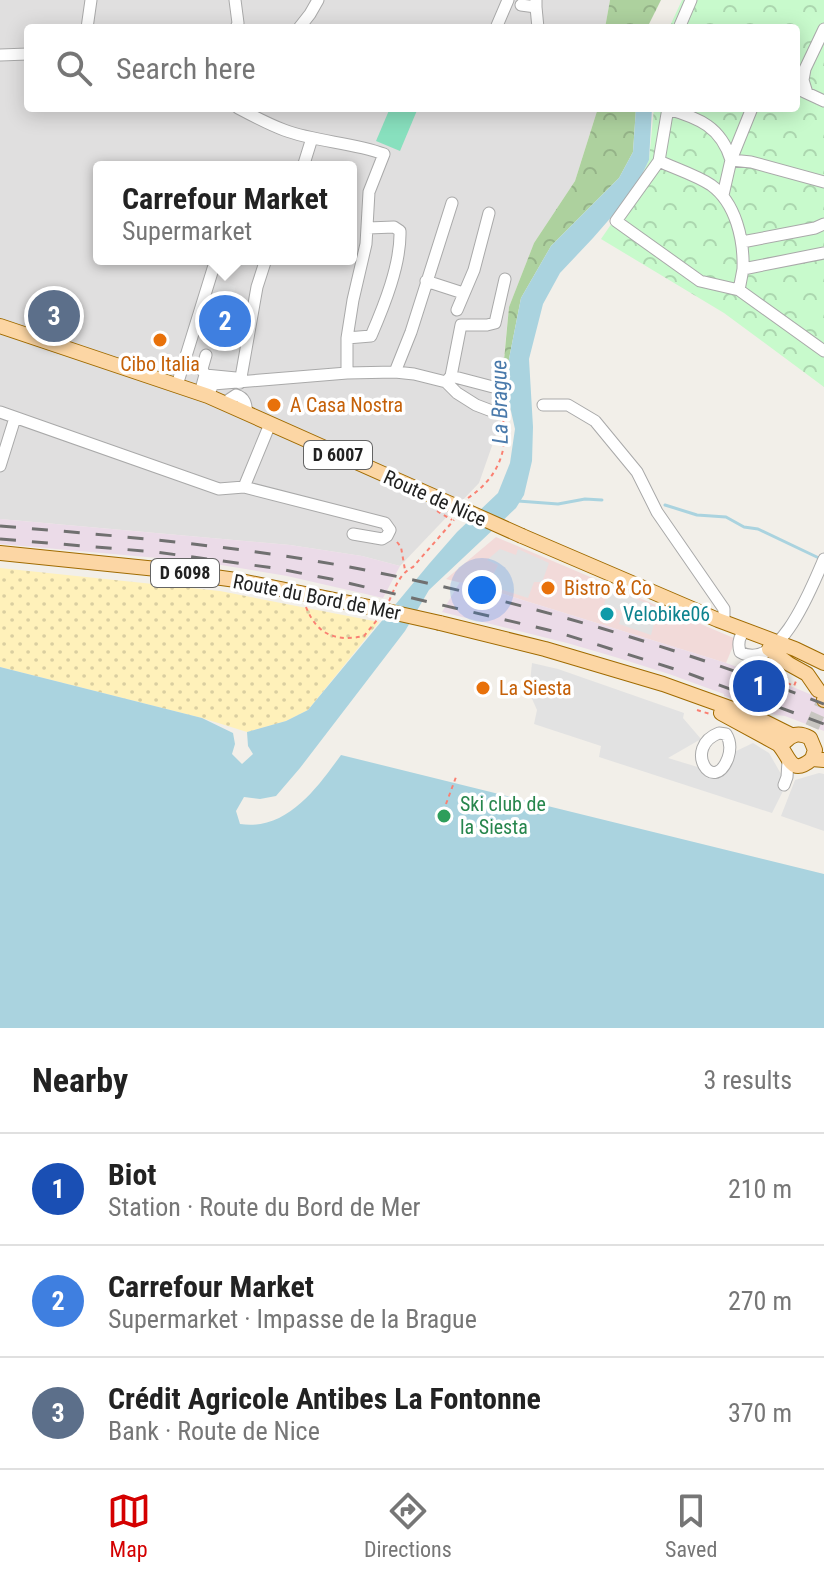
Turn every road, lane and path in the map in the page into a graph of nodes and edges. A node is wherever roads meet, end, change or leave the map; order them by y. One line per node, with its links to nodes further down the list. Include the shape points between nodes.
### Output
1 (91, 0): 8 (street)
2 (235, 0): 9 (street)
3 (318, 0): 10 (street)
4 (508, 0): 11 (street)
5 (691, 0): 13 (street)
6 (536, 4): 7 (street); 12 (street)
7 (521, 5)
8 (88, 24)
9 (238, 24)
10 (302, 24)
11 (498, 24)
12 (538, 24)
13 (681, 24)
14 (823, 34): 17 (street)
15 (24, 54): 16 (street)
16 (1, 57)
17 (801, 90): 18 (street)
18 (824, 101)
19 (247, 112): 23 (street)
20 (667, 112): 26 (street)
21 (680, 112): 24 (street, via 718,132)
22 (750, 112): 24 (street)
23 (312, 138): 25 (street); 32 (street, via 384,154 369,192)
24 (731, 160): 27 (street); 28 (street)
25 (305, 161)
26 (659, 161): 28 (street); 40 (street, via 616,221 700,281)
27 (824, 182)
28 (723, 195): 33 (street)
29 (452, 203): 39 (street)
30 (489, 213): 41 (street)
31 (824, 224): 33 (street)
32 (368, 228): 44 (street); 44 (street, via 394,227 400,231 401,246 371,336)
33 (742, 242): 37 (street)
34 (824, 253): 37 (street)
35 (214, 265): 52 (street)
36 (264, 265): 51 (street)
37 (743, 269): 40 (street)
38 (505, 279): 50 (street, via 495,323 461,325)
39 (426, 281): 41 (street); 47 (street)
40 (739, 290): 45 (street)
41 (463, 293): 42 (street)
42 (457, 310)
43 (0, 326): 52 (main road, Route de Nice / D 6007)
44 (347, 338): 48 (street)
45 (824, 351)
46 (206, 355): 49 (street)
47 (395, 372): 48 (street); 50 (street)
48 (347, 373): 51 (street)
49 (205, 375): 51 (street); 54 (street)
50 (448, 379): 53 (street); 57 (street, via 457,393)
51 (240, 381): 54 (street, via 213,384)
52 (177, 385): 54 (main road, Route de Nice / D 6007)
53 (493, 387)
54 (204, 394): 59 (main road, Route de Nice / D 6007)
55 (543, 405): 69 (street, via 568,405 595,421 637,472)
56 (0, 412): 58 (street)
57 (497, 413): 62 (path, via 505,420 500,461 491,479)
58 (15, 418): 60 (street); 61 (street, via 219,489)
59 (270, 424): 61 (street); 62 (main road, Route de Nice / D 6007)
60 (0, 466)
61 (244, 487): 63 (street, via 385,523)
62 (458, 508): 63 (path, via 406,571 401,547); 69 (main road, Route de Nice / D 6007, bridge)
63 (390, 532): 64 (street, via 382,539)
64 (353, 534)
65 (0, 553): 67 (main road, Route du Bord de Mer / D 6098, via 157,569)
66 (823, 561): 70 (street, via 796,621)
67 (307, 594): 68 (path, via 311,617 328,635 353,638); 78 (main road, Route du Bord de Mer / D 6098, bridge, via 545,649 663,684 755,717)
68 (372, 628)
69 (733, 628): 70 (main road, Route de Nice / D 6007)
70 (778, 641): 71 (main road, Route de Nice / D 6007); 72 (main road, Route de Nice / D 6007); 74 (main road, via 789,664 807,674)
71 (824, 663)
72 (824, 673)
73 (769, 691): 75 (path)
74 (821, 694)
75 (781, 695)
76 (696, 709): 77 (path)
77 (710, 714)
78 (806, 745): 80 (street, Route du Bord de Mer)
79 (456, 777): 81 (path)
80 (787, 786)
81 (446, 804)

